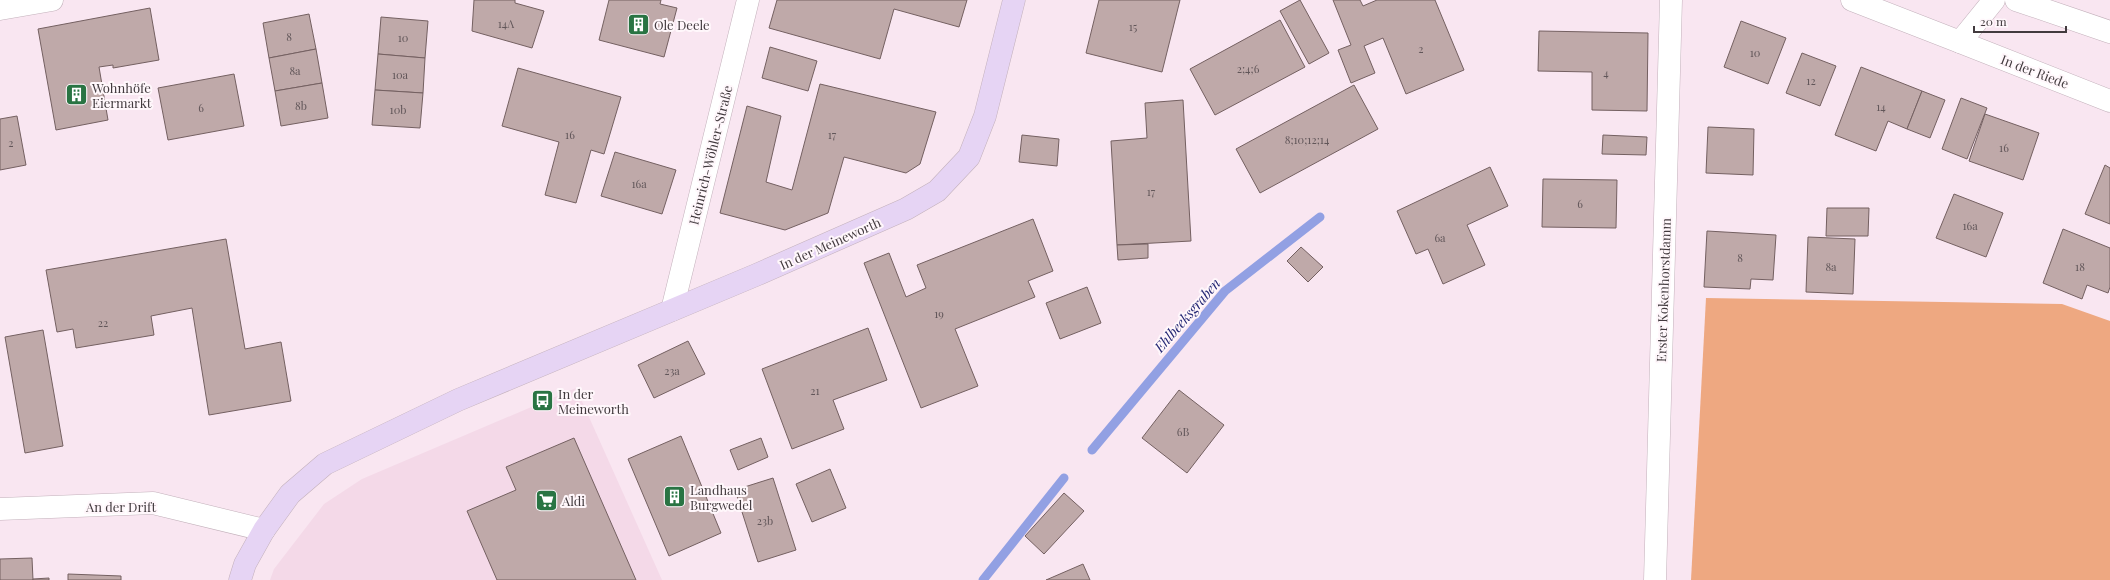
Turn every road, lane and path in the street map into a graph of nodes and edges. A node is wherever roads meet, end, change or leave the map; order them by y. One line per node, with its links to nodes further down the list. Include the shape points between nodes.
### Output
1 (52, 0): 8 (street)
2 (748, 0): 12 (street, Heinrich-Wöhler-Straße)
3 (1014, 0): 12 (main road, In der Meineworth, via 985,116 969,157 937,191 906,209)
4 (1671, 0): 16 (street, Erster Kokenhorstdamm)
5 (1852, 0): 10 (street, In der Riede)
6 (1994, 0): 10 (street)
7 (2016, 0): 9 (street)
8 (0, 9)
9 (2110, 32)
10 (1960, 42): 11 (street, In der Riede)
11 (2110, 101)
12 (672, 310): 14 (main road, In der Meineworth, via 458,400 325,464 290,494)
13 (0, 510): 14 (street, An der Drift, via 153,503)
14 (264, 530): 15 (main road, In der Meineworth, via 245,564)
15 (240, 580)
16 (1655, 580)

